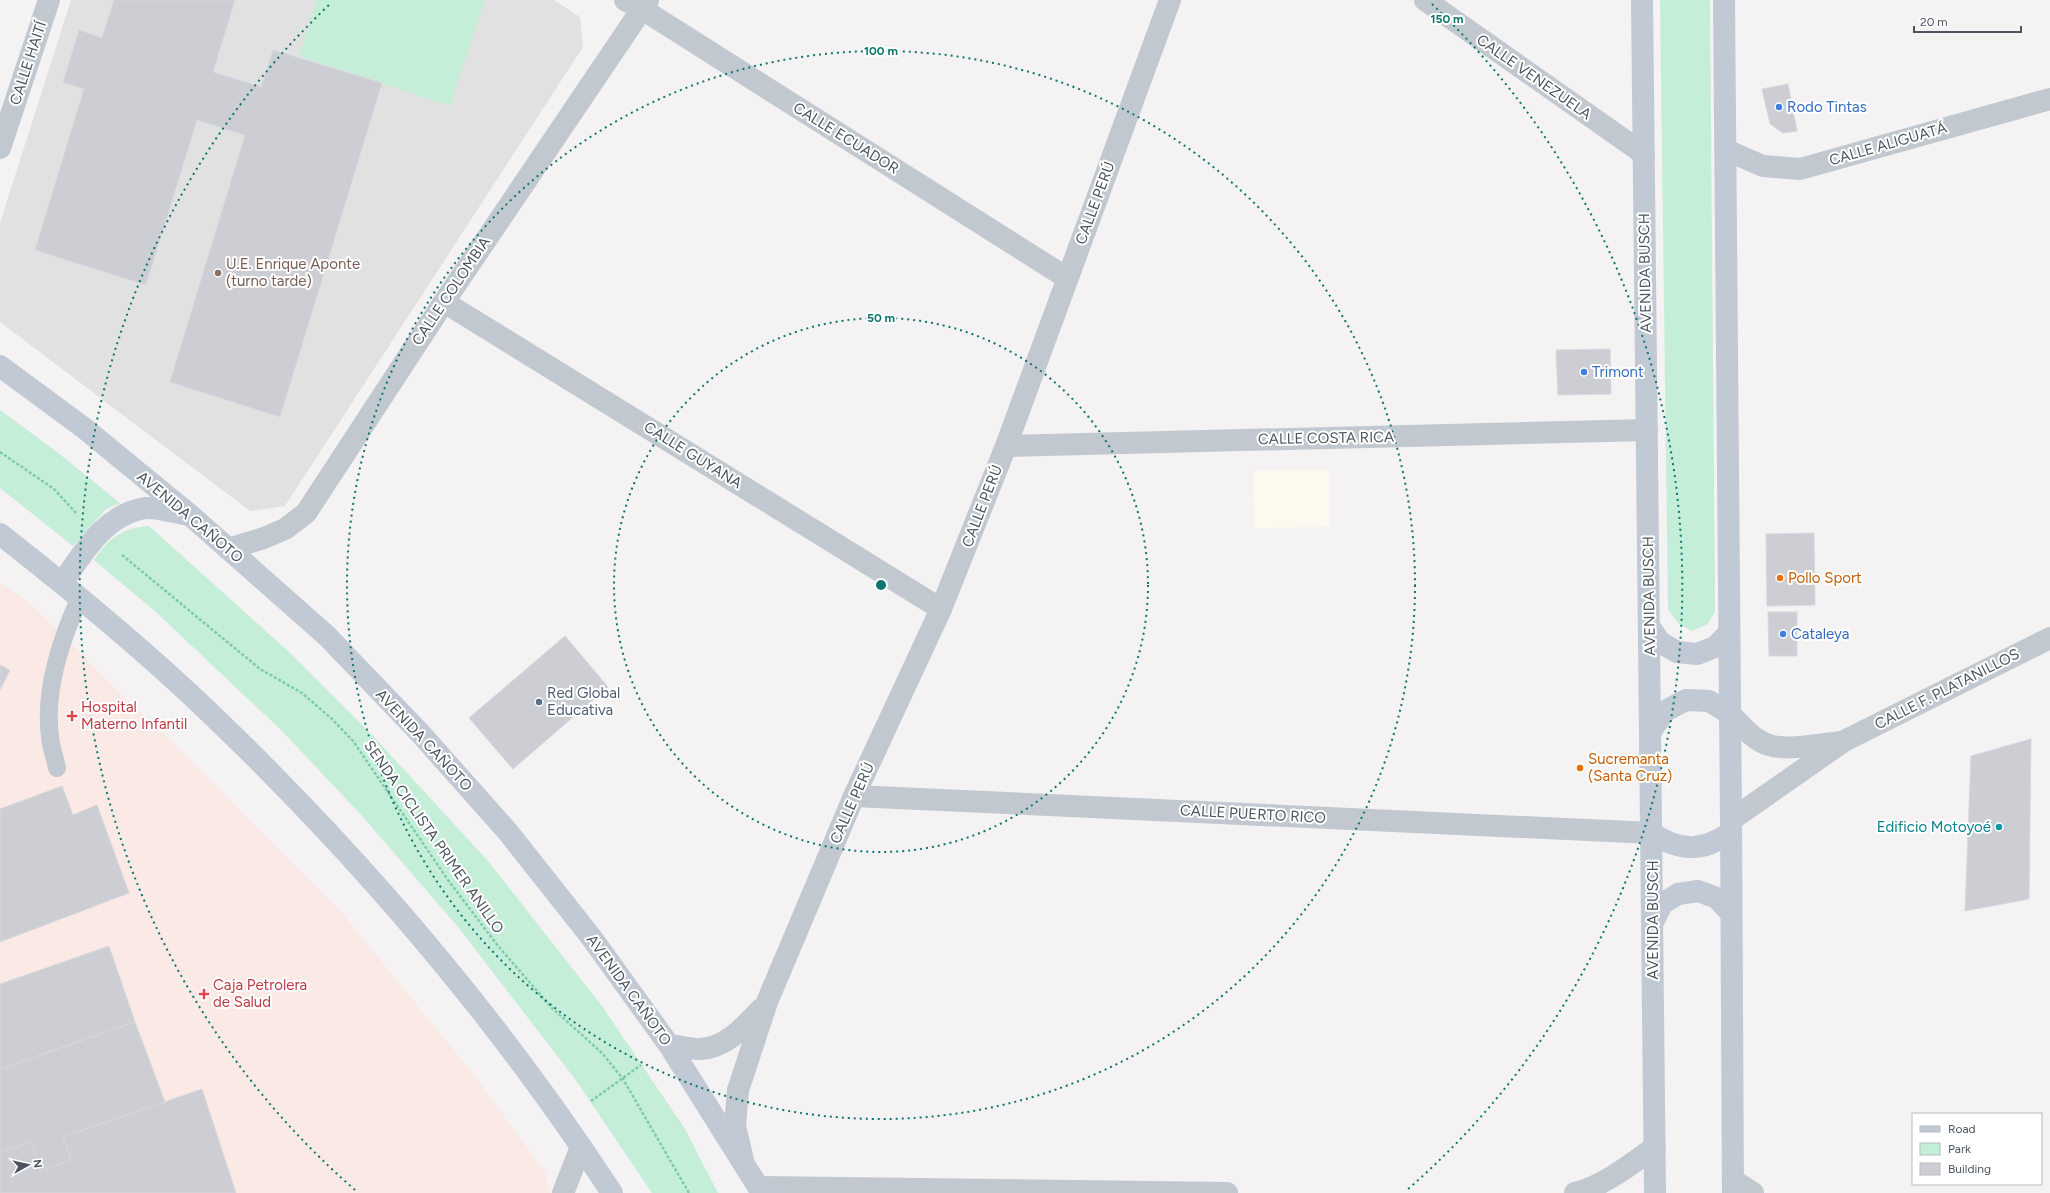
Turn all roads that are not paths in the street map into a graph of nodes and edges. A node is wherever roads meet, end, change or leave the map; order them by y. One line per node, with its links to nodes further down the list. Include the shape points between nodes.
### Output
1 (49, 0): 8 (street, CALLE HAITÍ)
2 (1170, 0): 11 (street, CALLE PERÚ)
3 (1425, 0): 10 (street, CALLE VENEZUELA)
4 (1642, 0): 10 (main road, AVENIDA BUSCH)
5 (1724, 0): 9 (main road)
6 (638, 3): 11 (street, CALLE ECUADOR); 12 (street, CALLE COLOMBIA)
7 (2050, 99): 9 (street, CALLE ALIGUATÁ, via 1800,169 1763,166)
8 (0, 148)
9 (1726, 150): 23 (main road)
10 (1644, 154): 14 (main road, AVENIDA BUSCH)
11 (1067, 278): 15 (street, CALLE PERÚ)
12 (444, 302): 18 (street, CALLE COLOMBIA, via 306,512 285,529); 21 (street, CALLE GUYANA)
13 (0, 366): 16 (main road, AVENIDA CAÑOTO, via 84,428)
14 (1647, 430): 15 (street, CALLE COSTA RICA); 22 (main road, AVENIDA BUSCH)
15 (1006, 446): 21 (street, CALLE PERÚ)
16 (190, 515): 18 (main road, AVENIDA CAÑOTO); 19 (main road, via 147,508 124,515 98,534)
17 (0, 534): 19 (main road)
18 (228, 549): 35 (main road, AVENIDA CAÑOTO, via 327,636 425,738 518,844 591,937)
19 (62, 583): 20 (main road)
20 (80, 597): 28 (lane, via 63,635 51,690 50,737); 36 (main road, via 214,716 339,843 456,978)
21 (942, 609): 29 (street, CALLE PERÚ)
22 (1649, 626): 23 (main road, via 1660,642 1677,652 1697,654 1715,647); 26 (main road, AVENIDA BUSCH)
23 (1729, 633): 25 (main road)
24 (2050, 638): 27 (street, CALLE F. PLATANILLOS)
25 (1730, 714): 26 (main road, via 1709,701 1686,700 1665,711); 27 (street, CALLE F. PLATANILLOS, via 1750,734 1769,745 1799,747); 30 (main road)
26 (1651, 731): 31 (main road, AVENIDA BUSCH)
27 (1844, 741): 30 (street, CALLE F. PLATANILLOS)
28 (57, 768)
29 (854, 796): 31 (street, CALLE PUERTO RICO); 34 (street, CALLE PERÚ)
30 (1731, 826): 31 (main road, via 1719,841 1692,848 1677,846); 32 (main road)
31 (1652, 833): 33 (main road, AVENIDA BUSCH)
32 (1731, 913): 33 (main road, via 1717,898 1698,891 1678,894 1662,904); 39 (main road)
33 (1653, 922): 37 (main road, AVENIDA BUSCH)
34 (767, 1002): 35 (street, CALLE PERÚ, via 742,1030 719,1044 701,1049); 38 (street, CALLE PERÚ, via 738,1090 735,1126)
35 (669, 1045): 38 (main road, AVENIDA CAÑOTO)
36 (582, 1147): 41 (street); 42 (main road)
37 (1655, 1147): 44 (street, via 1608,1178); 45 (main road, AVENIDA BUSCH)
38 (743, 1160): 40 (main road, AVENIDA CAÑOTO)
39 (1732, 1187): 46 (street)
40 (760, 1190): 43 (street)
41 (563, 1193)
42 (612, 1193)
43 (1227, 1193)
44 (1575, 1193)
45 (1655, 1193)
46 (1753, 1193)

